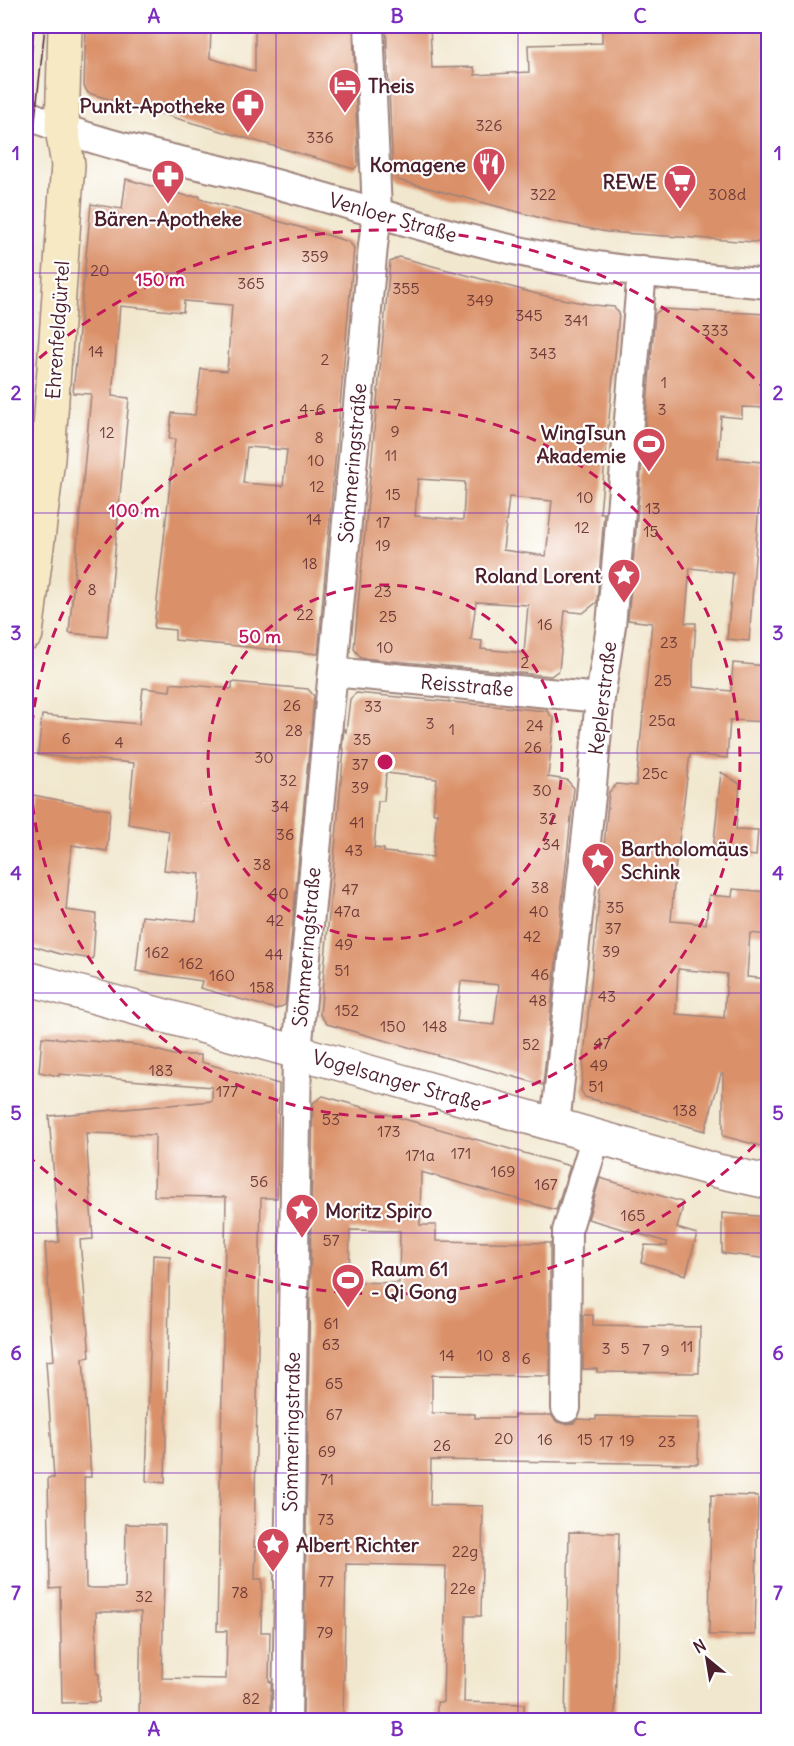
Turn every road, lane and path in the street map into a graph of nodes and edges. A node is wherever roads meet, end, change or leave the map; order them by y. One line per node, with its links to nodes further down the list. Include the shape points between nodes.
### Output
1 (64, 26): 4 (main road, Ehrenfeldgürtel)
2 (369, 26): 5 (street, Sömmeringstraße)
3 (26, 114): 4 (street, Venloer Straße)
4 (62, 129): 5 (street, Venloer Straße, via 110,145 256,178); 8 (main road, Ehrenfeldgürtel, via 68,165 48,459)
5 (377, 212): 6 (street, Venloer Straße, via 513,250); 9 (street, Sömmeringstraße)
6 (642, 271): 7 (street, Venloer Straße); 10 (street, Keplerstraße, via 611,626)
7 (768, 284)
8 (26, 634)
9 (333, 672): 10 (street, Reisstraße); 12 (street, Sömmeringstraße)
10 (600, 698): 13 (street, Keplerstraße)
11 (26, 978): 12 (street, Vogelsanger Straße)
12 (297, 1052): 13 (street, Vogelsanger Straße); 17 (street, Sömmeringstraße)
13 (555, 1125): 14 (street, Vogelsanger Straße)
14 (596, 1136): 15 (street, Vogelsanger Straße); 16 (street, via 567,1231)
15 (768, 1182)
16 (566, 1408)
17 (287, 1720)

